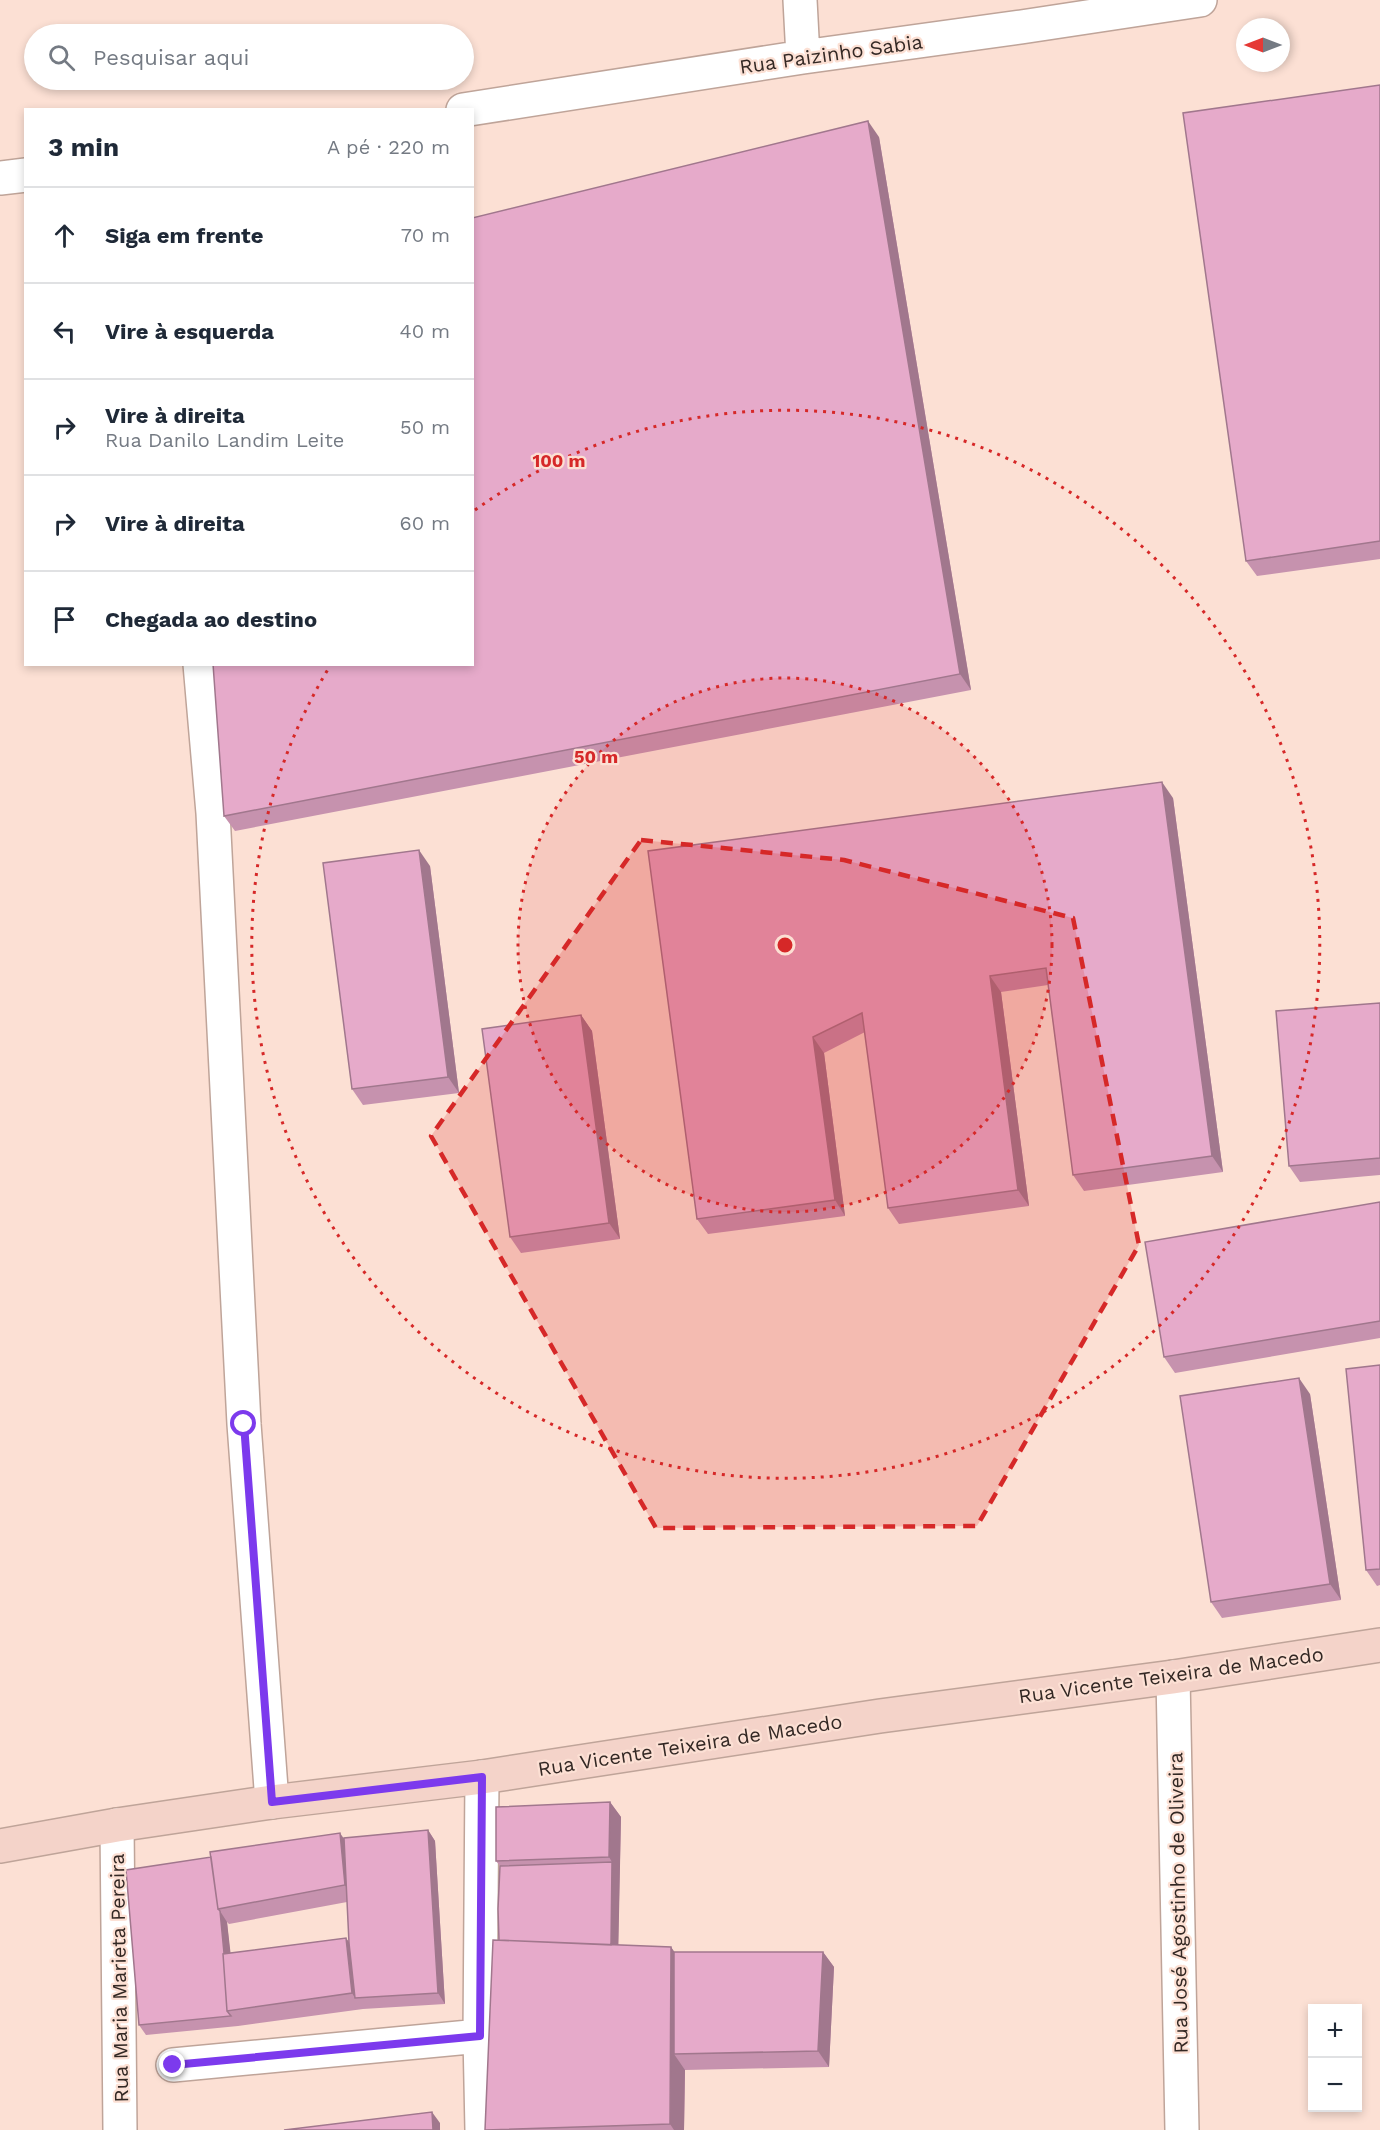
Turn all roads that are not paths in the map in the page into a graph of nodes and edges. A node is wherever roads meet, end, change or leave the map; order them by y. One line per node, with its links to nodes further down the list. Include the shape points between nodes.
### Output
1 (800, 0): 3 (street)
2 (1200, 0): 3 (street, Rua Paizinho Sabia)
3 (803, 57): 4 (street, Rua Paizinho Sabia)
4 (474, 108)
5 (24, 175): 6 (street)
6 (0, 178)
7 (200, 666): 11 (street, via 213,813 244,1424)
8 (1380, 1645): 9 (street, Rua Vicente Teixeira de Macedo)
9 (1173, 1677): 10 (street, Rua Vicente Teixeira de Macedo, via 880,1716); 18 (street, Rua José Agostinho de Oliveira)
10 (482, 1777): 11 (street, Rua Vicente Teixeira de Macedo); 14 (street)
11 (272, 1802): 12 (street, Rua Vicente Teixeira de Macedo)
12 (117, 1825): 13 (street, Rua Vicente Teixeira de Macedo); 16 (street, Rua Maria Marieta Pereira)
13 (0, 1846)
14 (480, 2036): 15 (street); 17 (street)
15 (173, 2065)
16 (120, 2130)
17 (482, 2130)
18 (1182, 2130)

